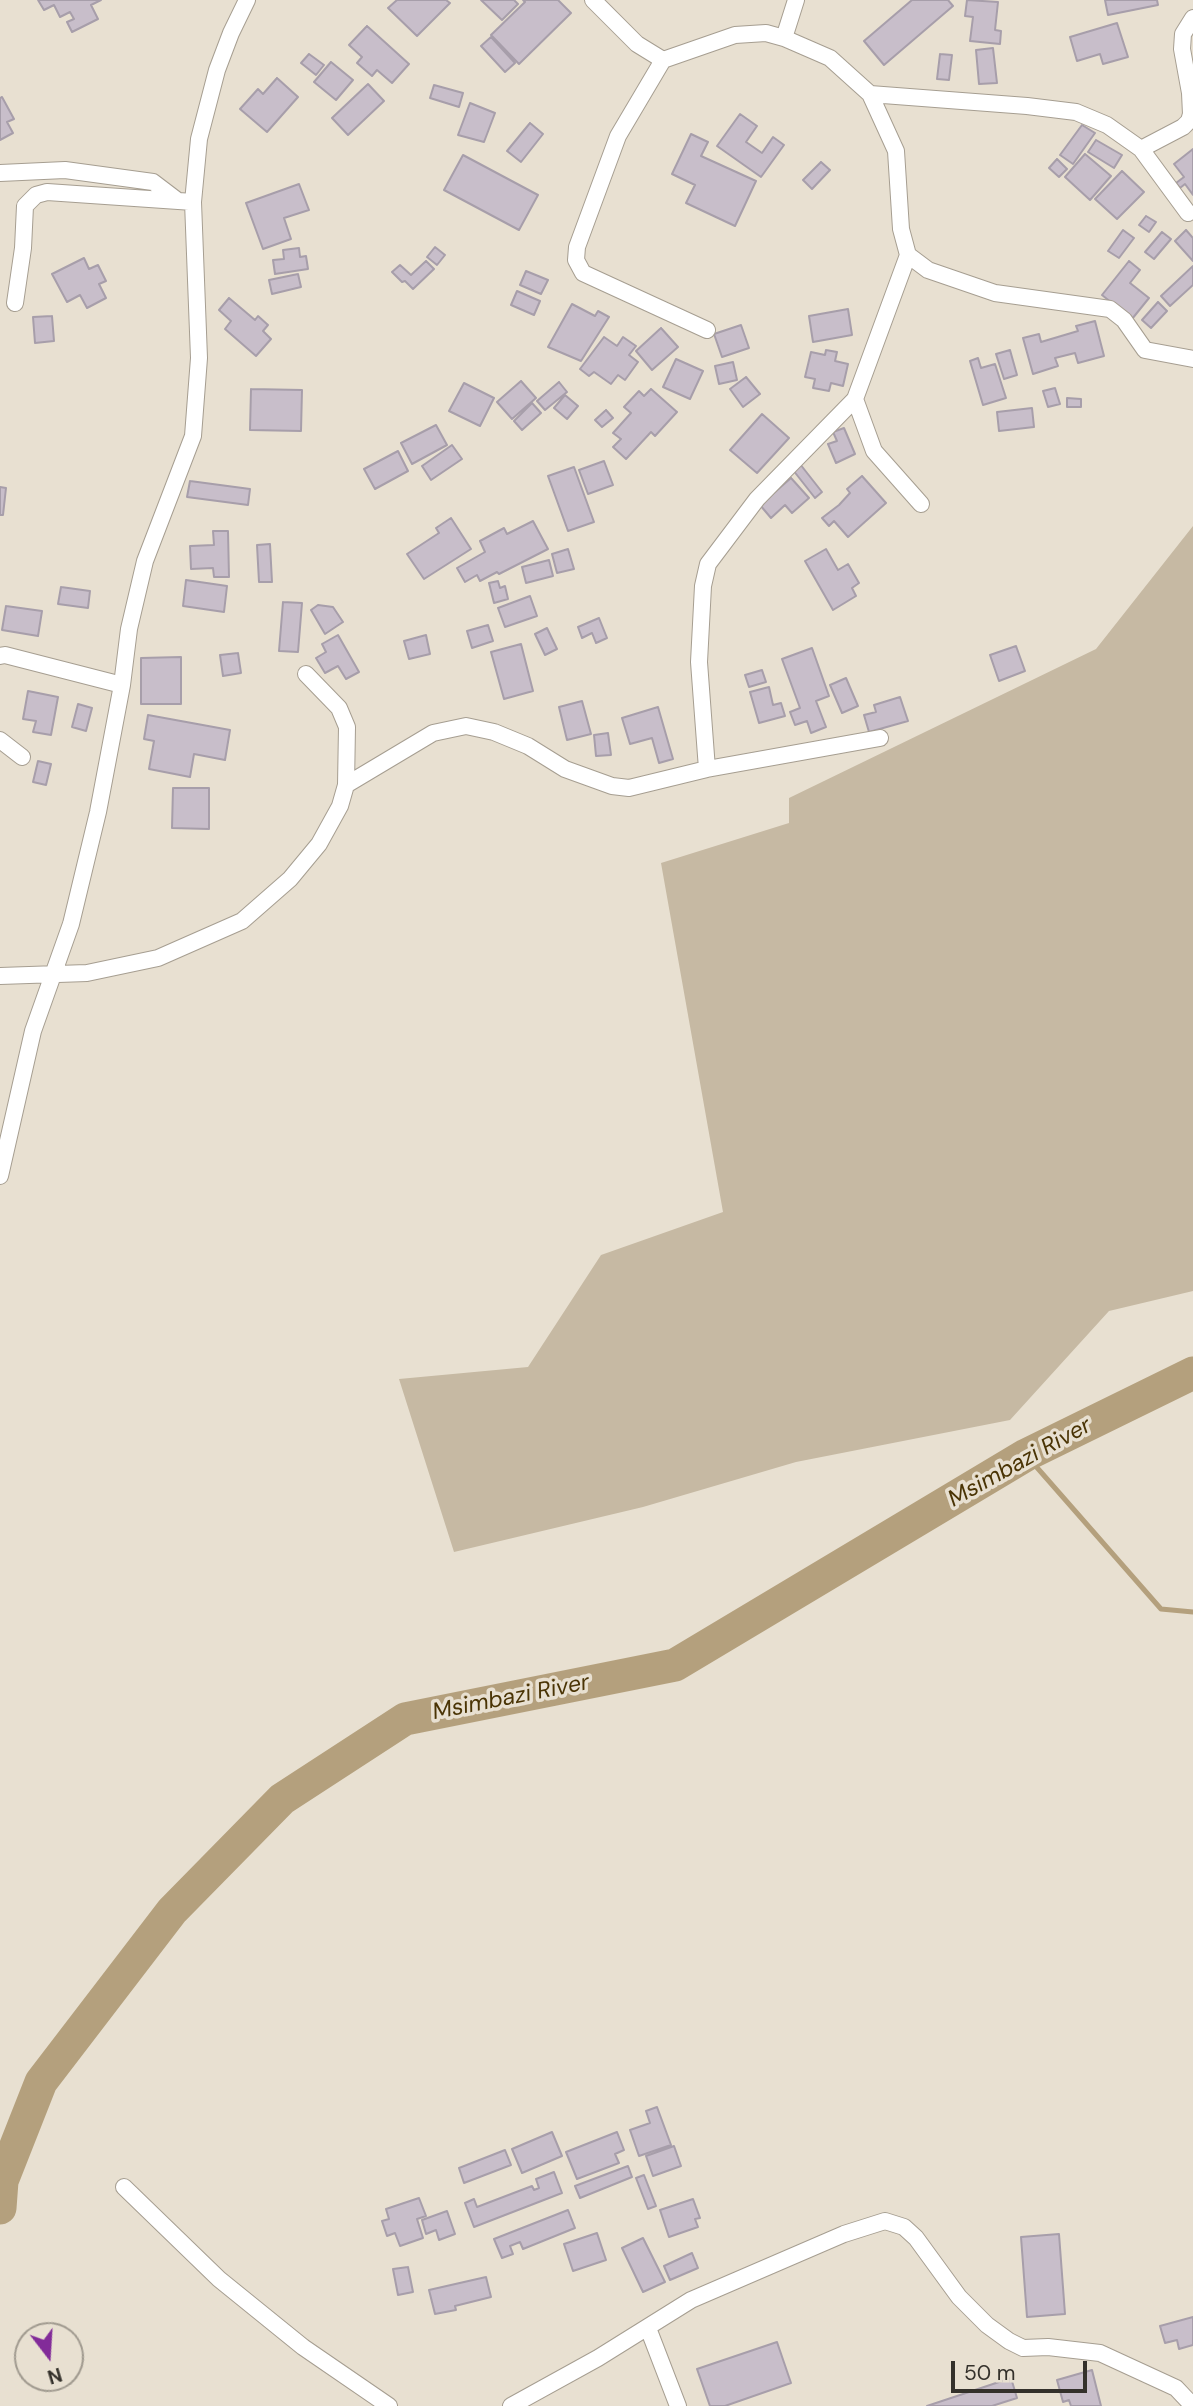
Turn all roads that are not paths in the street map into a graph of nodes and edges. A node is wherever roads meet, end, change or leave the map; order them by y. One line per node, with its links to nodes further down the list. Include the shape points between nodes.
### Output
1 (247, 0): 10 (street, via 217,70)
2 (593, 0): 6 (street, via 637,44)
3 (796, 0): 5 (street)
4 (1193, 18): 8 (street, via 1183,34 1182,49 1190,93 1189,121)
5 (784, 38): 6 (street, via 766,33 735,35); 7 (street, via 830,58)
6 (663, 60): 14 (street, via 618,136 576,260 583,273)
7 (870, 93): 8 (street, via 1076,112 1108,125); 12 (street, via 896,150 901,229)
8 (1141, 149): 11 (street)
9 (0, 173): 10 (street, via 65,170 153,182)
10 (186, 202): 13 (street, via 47,192 36,195 25,206); 20 (street, via 199,358 193,436 145,561)
11 (1188, 213)
12 (908, 255): 15 (street, via 928,270 995,293 1110,309 1124,320 1145,350); 16 (street)
13 (15, 303)
14 (707, 330)
15 (1193, 359)
16 (855, 399): 17 (street, via 874,451); 24 (street, via 757,499 708,564 699,662)
17 (921, 503)
18 (0, 656): 20 (street)
19 (306, 674): 25 (street, via 338,708 347,727)
20 (122, 685): 26 (street, via 98,811)
21 (880, 738): 24 (street)
22 (0, 740): 23 (street)
23 (22, 757)
24 (707, 769): 25 (street, via 629,788 612,786 565,769 494,732 466,726 433,733)
25 (346, 785): 26 (street, via 319,844 290,879 242,921 158,958)
26 (54, 975): 27 (street); 28 (street, via 33,1031)
27 (0, 976)
28 (0, 1176)
29 (124, 2187): 31 (street, via 219,2279 303,2347)
30 (648, 2328): 32 (street); 33 (street); 34 (street, via 691,2300 885,2221 904,2227 916,2238 960,2297 1009,2342 1023,2348 1100,2353 1176,2388)
31 (389, 2406)
32 (511, 2406)
33 (678, 2406)
34 (1193, 2406)

